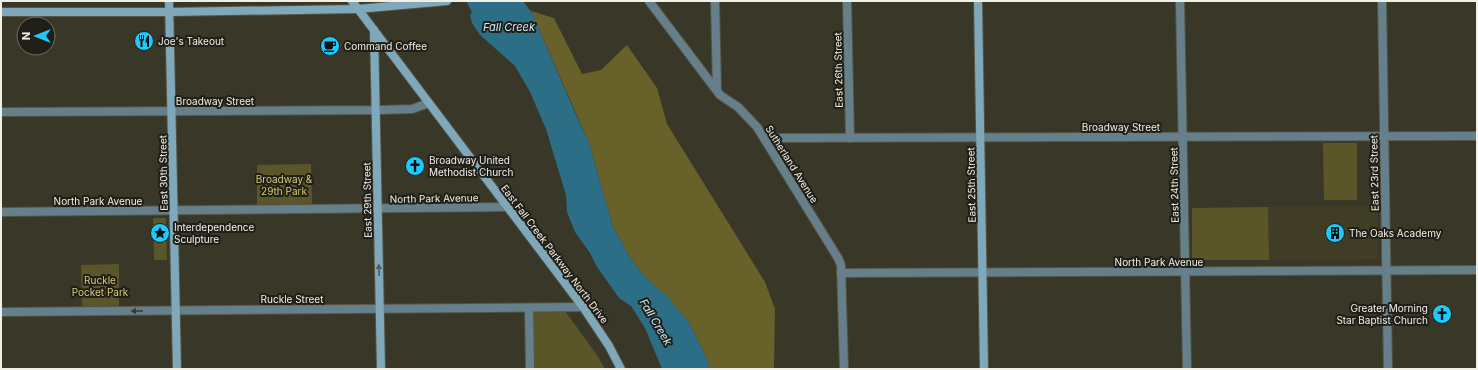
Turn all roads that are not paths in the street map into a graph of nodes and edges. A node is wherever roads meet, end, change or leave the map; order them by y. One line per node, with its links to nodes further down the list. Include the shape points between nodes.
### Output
1 (169, 1): 12 (main road, East 30th Street)
2 (352, 1): 10 (main road, East Fall Creek Parkway North Drive)
3 (447, 1): 10 (main road)
4 (649, 1): 14 (street, Sutherland Avenue)
5 (715, 1): 14 (street)
6 (847, 1): 24 (street, East 26th Street)
7 (978, 1): 22 (main road, East 25th Street)
8 (1180, 1): 19 (street, East 24th Street)
9 (1382, 1): 20 (street, East 23rd Street)
10 (358, 9): 12 (main road); 13 (main road, East Fall Creek Parkway North Drive)
11 (1, 12): 12 (main road)
12 (169, 12): 17 (main road, East 30th Street)
13 (374, 30): 15 (main road, East Fall Creek Parkway North Drive); 16 (main road, East 29th Street)
14 (717, 90): 23 (street, Sutherland Avenue, via 747,115)
15 (429, 103): 16 (street, Broadway Street, via 412,109); 25 (main road, East Fall Creek Parkway North Drive)
16 (375, 110): 17 (street, Broadway Street); 26 (main road, East 29th Street)
17 (171, 111): 18 (street, Broadway Street); 27 (main road, East 30th Street)
18 (1, 112)
19 (1183, 136): 20 (street, Broadway Street); 22 (street, Broadway Street); 32 (street, East 24th Street)
20 (1384, 136): 21 (street, Broadway Street); 30 (street, East 23rd Street)
21 (1477, 136)
22 (980, 137): 24 (street, Broadway Street); 31 (main road, East 25th Street)
23 (764, 138): 24 (street, Broadway Street); 33 (street, Sutherland Avenue, via 838,258)
24 (850, 138)
25 (507, 207): 26 (street, North Park Avenue); 34 (main road, East Fall Creek Parkway North Drive)
26 (378, 209): 27 (street, North Park Avenue); 36 (main road, East 29th Street, one-way to 26)
27 (173, 211): 28 (street, North Park Avenue); 37 (main road, East 30th Street)
28 (1, 212)
29 (1477, 270): 30 (street, North Park Avenue)
30 (1386, 271): 32 (street, North Park Avenue); 46 (street, East 23rd Street)
31 (983, 272): 32 (street, North Park Avenue); 33 (street, North Park Avenue); 44 (main road, East 25th Street)
32 (1185, 272): 45 (street, East 24th Street)
33 (841, 273): 43 (street, Sutherland Avenue)
34 (583, 307): 35 (street, Ruckle Street); 42 (main road, East Fall Creek Parkway North Drive, via 609,346)
35 (529, 308): 36 (street, Ruckle Street); 41 (street)
36 (380, 309): 37 (street, Ruckle Street); 40 (main road, East 29th Street)
37 (176, 310): 38 (street, Ruckle Street, one-way to 38); 39 (main road, East 30th Street)
38 (1, 312)
39 (177, 369)
40 (381, 369)
41 (530, 369)
42 (620, 369)
43 (844, 369)
44 (984, 369)
45 (1187, 369)
46 (1388, 369)

